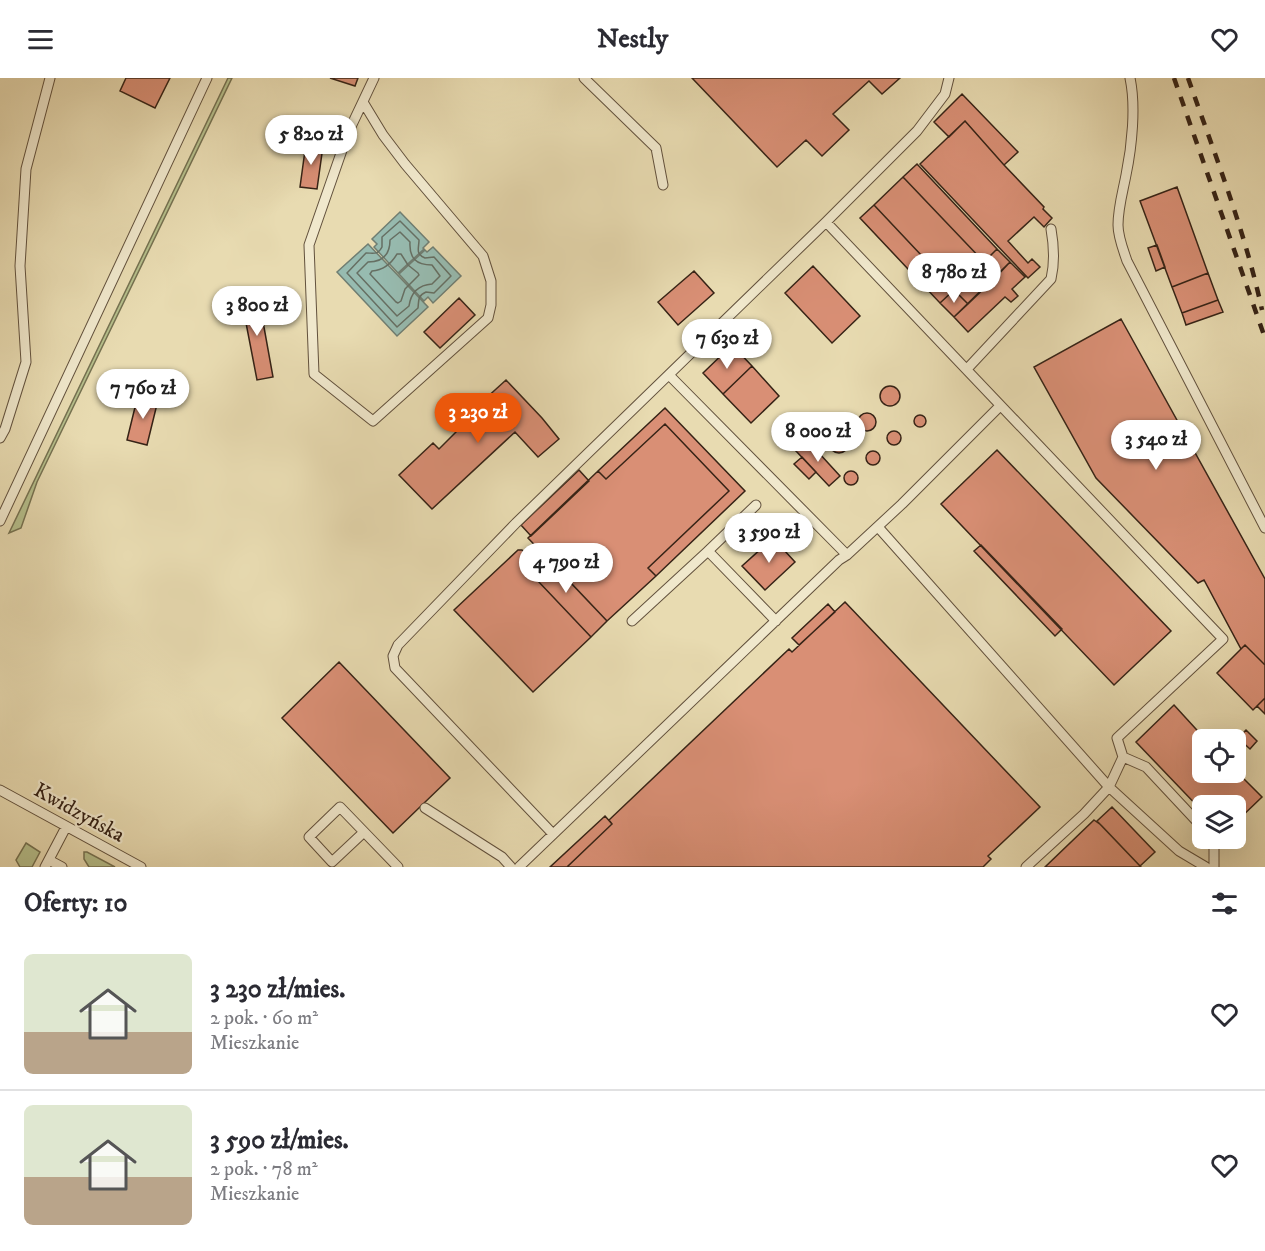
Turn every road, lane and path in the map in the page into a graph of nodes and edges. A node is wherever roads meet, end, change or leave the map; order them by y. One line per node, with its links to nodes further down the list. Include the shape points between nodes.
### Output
1 (50, 78): 14 (lane, via 26,170 20,266 26,362)
2 (207, 78): 16 (lane)
3 (374, 78): 7 (lane)
4 (584, 78): 8 (lane, via 656,148)
5 (949, 78): 9 (lane, via 945,94 917,130)
6 (1130, 78): 18 (lane, via 1133,116 1118,225 1122,245)
7 (363, 102): 7 (lane, via 348,133 309,245 314,374 374,421 488,318 491,281 483,256 405,164)
8 (663, 185)
9 (826, 222): 11 (lane); 12 (lane)
10 (1052, 229): 11 (lane, via 1051,279)
11 (967, 369): 13 (lane)
12 (669, 375): 20 (lane); 30 (lane, via 516,523 398,645 393,656 395,668)
13 (1000, 406): 17 (lane); 23 (lane, via 1223,639 1117,738)
14 (0, 438)
15 (756, 505): 19 (lane)
16 (0, 521)
17 (878, 527): 20 (lane); 24 (lane)
18 (1265, 528)
19 (708, 551): 21 (lane); 22 (lane)
20 (847, 555): 22 (lane)
21 (632, 621)
22 (776, 621): 30 (lane)
23 (1123, 758): 24 (lane); 27 (lane, via 1146,767)
24 (1110, 787): 38 (lane); 39 (lane, via 1179,850)
25 (0, 790): 28 (lane, Kwidzyńska)
26 (424, 808): 36 (lane, via 502,857)
27 (1192, 816)
28 (66, 827): 32 (lane); 34 (lane, Kwidzyńska)
29 (364, 832): 29 (lane, via 340,807 309,837 332,862); 35 (lane)
30 (553, 834): 37 (lane)
31 (1214, 849): 40 (lane)
32 (47, 863): 33 (lane)
33 (62, 867)
34 (141, 867)
35 (398, 867)
36 (511, 867)
37 (519, 867)
38 (1026, 867)
39 (1206, 867)
40 (1214, 867)

